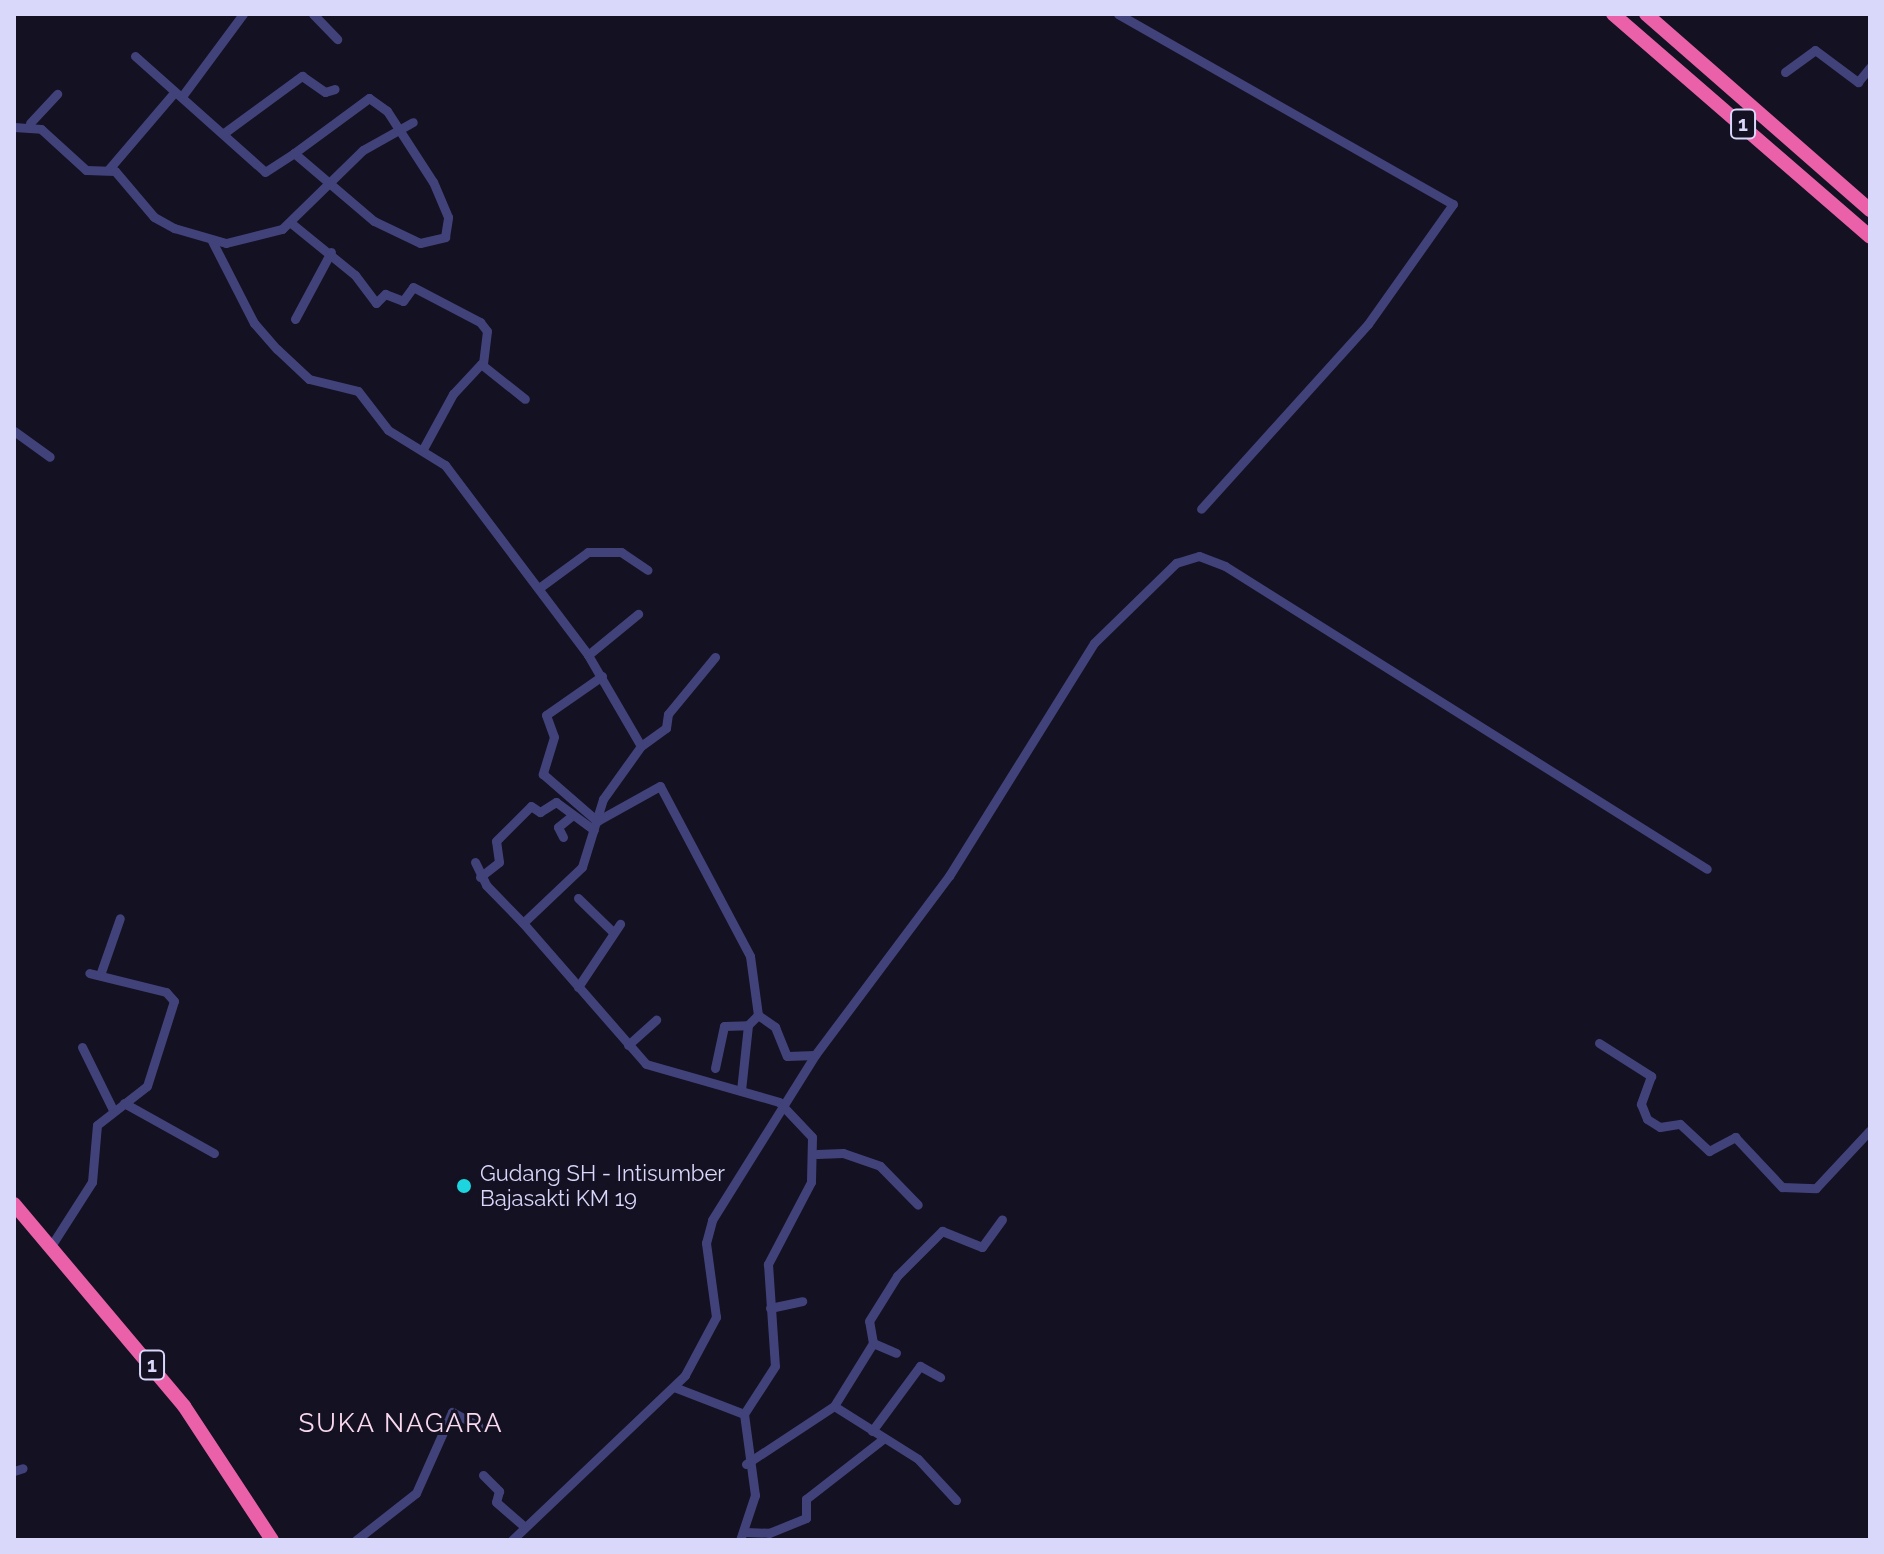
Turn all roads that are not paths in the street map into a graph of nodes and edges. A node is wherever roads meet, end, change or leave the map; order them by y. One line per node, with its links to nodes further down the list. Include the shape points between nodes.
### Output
1 (243, 14): 14 (street)
2 (313, 14): 6 (street)
3 (1118, 14): 34 (street, via 1453,204 1368,324)
4 (1613, 14): 25 (highway, 1)
5 (1646, 14): 23 (highway, 1)
6 (337, 39)
7 (135, 56): 13 (street)
8 (1870, 67): 10 (street)
9 (1785, 72): 10 (street, via 1815,50)
10 (1867, 81)
11 (335, 89): 19 (street, via 325,92 302,76)
12 (57, 94): 16 (street)
13 (172, 95): 14 (street); 21 (street)
14 (183, 95): 19 (street)
15 (413, 122): 18 (street)
16 (30, 123): 17 (street); 21 (street, via 86,170)
17 (14, 127)
18 (401, 130): 20 (street, via 369,98); 22 (street); 22 (street, via 448,217 442,239 420,243 395,232)
19 (224, 133): 20 (street, via 265,172)
20 (294, 153): 22 (street)
21 (108, 170): 26 (street, via 154,217)
22 (327, 182): 24 (street)
23 (1870, 210)
24 (291, 223): 26 (street, via 262,239); 27 (street)
25 (1870, 237)
26 (212, 241): 32 (street, via 254,323 277,349 309,379 358,391 388,430)
27 (331, 252): 28 (street); 29 (street, via 376,303 385,294 403,301 413,287 480,322 487,331)
28 (295, 319)
29 (483, 364): 30 (street); 32 (street, via 453,394)
30 (525, 399)
31 (14, 431): 33 (street)
32 (423, 449): 36 (street, via 445,465)
33 (50, 457)
34 (1201, 509)
35 (648, 570): 36 (street, via 621,552 588,552)
36 (539, 588): 38 (street)
37 (638, 614): 38 (street)
38 (588, 655): 40 (street)
39 (715, 657): 41 (street, via 668,714 666,729)
40 (602, 676): 41 (street); 43 (street, via 546,715 554,737 542,766 546,780)
41 (641, 746): 43 (street)
42 (573, 815): 43 (street); 44 (street, via 558,827); 47 (street, via 556,802 540,812 529,807 496,841 499,862)
43 (595, 826): 50 (street, via 582,867); 52 (street, via 660,786 738,927)
44 (563, 837)
45 (475, 862): 47 (street)
46 (1707, 869): 60 (street, via 1225,566 1184,559 1094,643 949,876)
47 (480, 877): 50 (street)
48 (578, 898): 51 (street, via 617,928 598,966)
49 (120, 918): 63 (street, via 94,974 174,1001 147,1086)
50 (523, 923): 51 (street)
51 (578, 987): 58 (street)
52 (758, 1015): 55 (street); 60 (street, via 775,1027 787,1056)
53 (656, 1020): 58 (street)
54 (710, 1025): 56 (street)
55 (748, 1025): 56 (street); 62 (street)
56 (723, 1030): 61 (street)
57 (1599, 1043): 66 (street, via 1651,1076 1641,1104 1647,1119 1660,1127 1683,1125 1709,1151 1735,1137 1782,1187 1816,1188)
58 (628, 1045): 62 (street, via 661,1071)
59 (82, 1047): 65 (street)
60 (815, 1055): 64 (street)
61 (715, 1068)
62 (741, 1091): 64 (street)
63 (124, 1103): 65 (street); 67 (street)
64 (784, 1105): 68 (street, via 806,1126); 78 (street, via 710,1226 716,1317)
65 (113, 1110): 72 (street, via 91,1136 92,1182)
66 (1870, 1130)
67 (214, 1153)
68 (817, 1154): 69 (street, via 843,1153 880,1166); 74 (street, via 807,1190 769,1259)
69 (918, 1205)
70 (15, 1207): 72 (highway, 1)
71 (1002, 1219): 75 (street, via 982,1247 948,1230 920,1252 868,1323)
72 (51, 1246): 89 (highway, 1, via 184,1406)
73 (802, 1301): 74 (street)
74 (770, 1308): 80 (street, via 775,1366)
75 (873, 1343): 76 (street); 79 (street)
76 (896, 1353)
77 (940, 1377): 82 (street, via 920,1366)
78 (674, 1387): 80 (street); 87 (street)
79 (834, 1406): 82 (street); 84 (street)
80 (744, 1414): 84 (street)
81 (478, 1426): 90 (street, via 452,1412 416,1493)
82 (872, 1431): 83 (street)
83 (883, 1439): 86 (street, via 918,1459); 88 (street, via 806,1499 806,1518 769,1533)
84 (746, 1464): 88 (street, via 755,1495)
85 (483, 1475): 87 (street, via 499,1491 496,1502)
86 (956, 1500)
87 (525, 1527): 91 (street)
88 (743, 1536)
89 (272, 1540)
90 (356, 1540)
91 (512, 1540)

